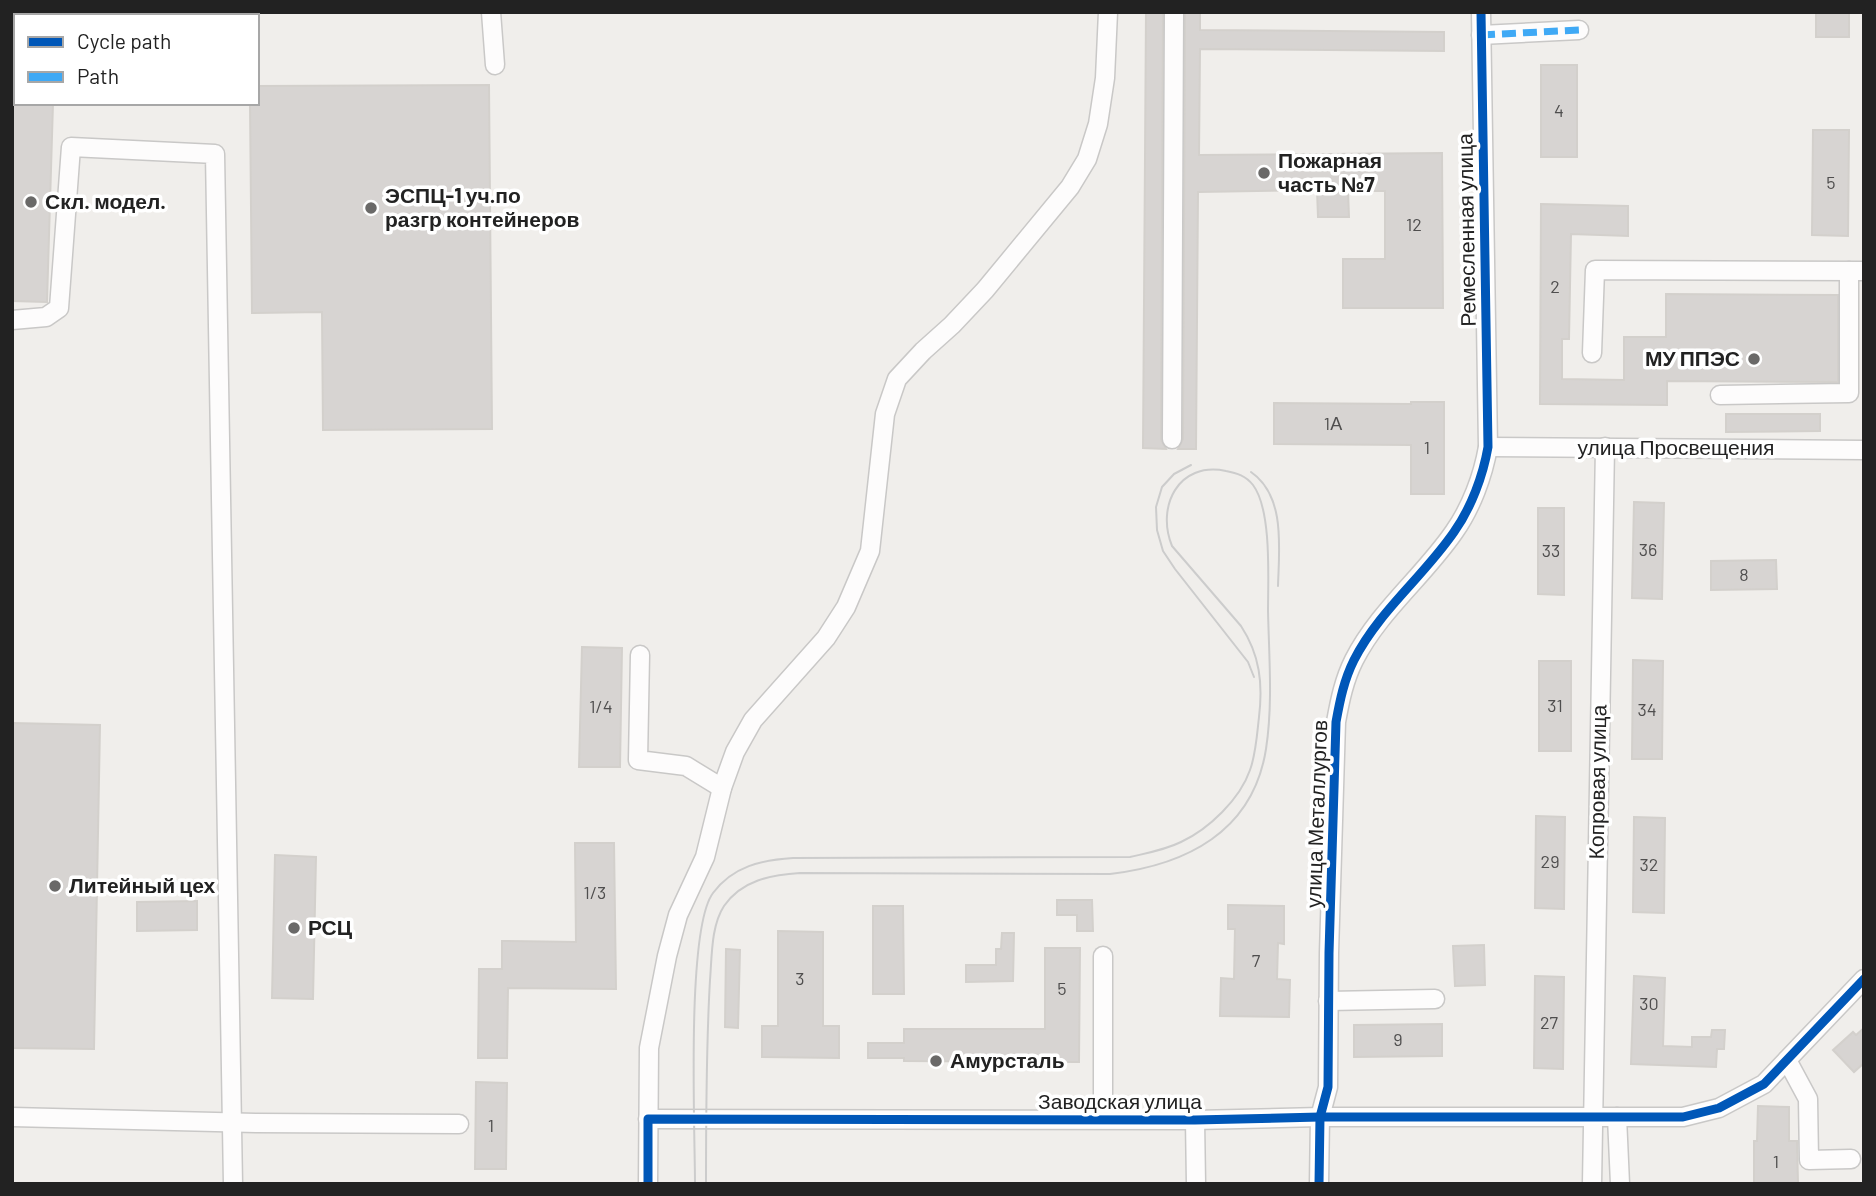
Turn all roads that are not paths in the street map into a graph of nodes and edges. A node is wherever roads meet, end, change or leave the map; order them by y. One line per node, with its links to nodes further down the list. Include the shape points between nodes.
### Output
1 (491, 12): 7 (street)
2 (1108, 12): 17 (street, via 1105,78 1087,159 1070,187 985,290 897,379 885,414 870,551 846,607 826,638 753,720)
3 (1174, 12): 12 (street)
4 (1481, 12): 6 (street, Ремесленная улица)
5 (1579, 30): 6 (street)
6 (1482, 35): 13 (street, Ремесленная улица)
7 (495, 65)
8 (1857, 271): 10 (street, via 1595,270); 11 (street, via 1849,393)
9 (12, 320): 30 (street, via 46,317 59,308 72,148 215,154)
10 (1592, 353)
11 (1720, 395)
12 (1172, 439)
13 (1488, 447): 14 (street, улица Просвещения); 21 (street, улица Металлургов, via 1483,471 1455,530 1391,604 1354,659 1343,687 1336,722)
14 (1605, 447): 15 (street, улица Просвещения); 23 (street, Копровая улица)
15 (1864, 450)
16 (640, 655): 17 (street, via 638,760 686,766)
17 (722, 788): 27 (street, via 705,857 678,915 667,956 649,1048)
18 (1103, 956): 28 (street)
19 (1864, 979): 22 (street, Заводская улица)
20 (1435, 999): 21 (street)
21 (1328, 1001): 25 (street, улица Металлургов, via 1328,1087)
22 (1787, 1060): 26 (street, Заводская улица, via 1764,1084 1719,1108 1682,1117); 32 (street, via 1808,1099 1809,1160)
23 (1592, 1116): 25 (street, Заводская улица); 26 (street, Заводская улица); 33 (street, Копровая улица)
24 (12, 1117): 30 (street)
25 (1320, 1117): 29 (street, Заводская улица); 37 (street, улица Металлургов)
26 (1617, 1117): 38 (street)
27 (648, 1119): 28 (street, Заводская улица); 35 (street)
28 (1103, 1119): 29 (street, Заводская улица)
29 (1195, 1120): 36 (street)
30 (233, 1123): 31 (street); 34 (street)
31 (459, 1124)
32 (1851, 1158)
33 (1593, 1181)
34 (233, 1184)
35 (648, 1184)
36 (1196, 1184)
37 (1319, 1184)
38 (1620, 1184)

